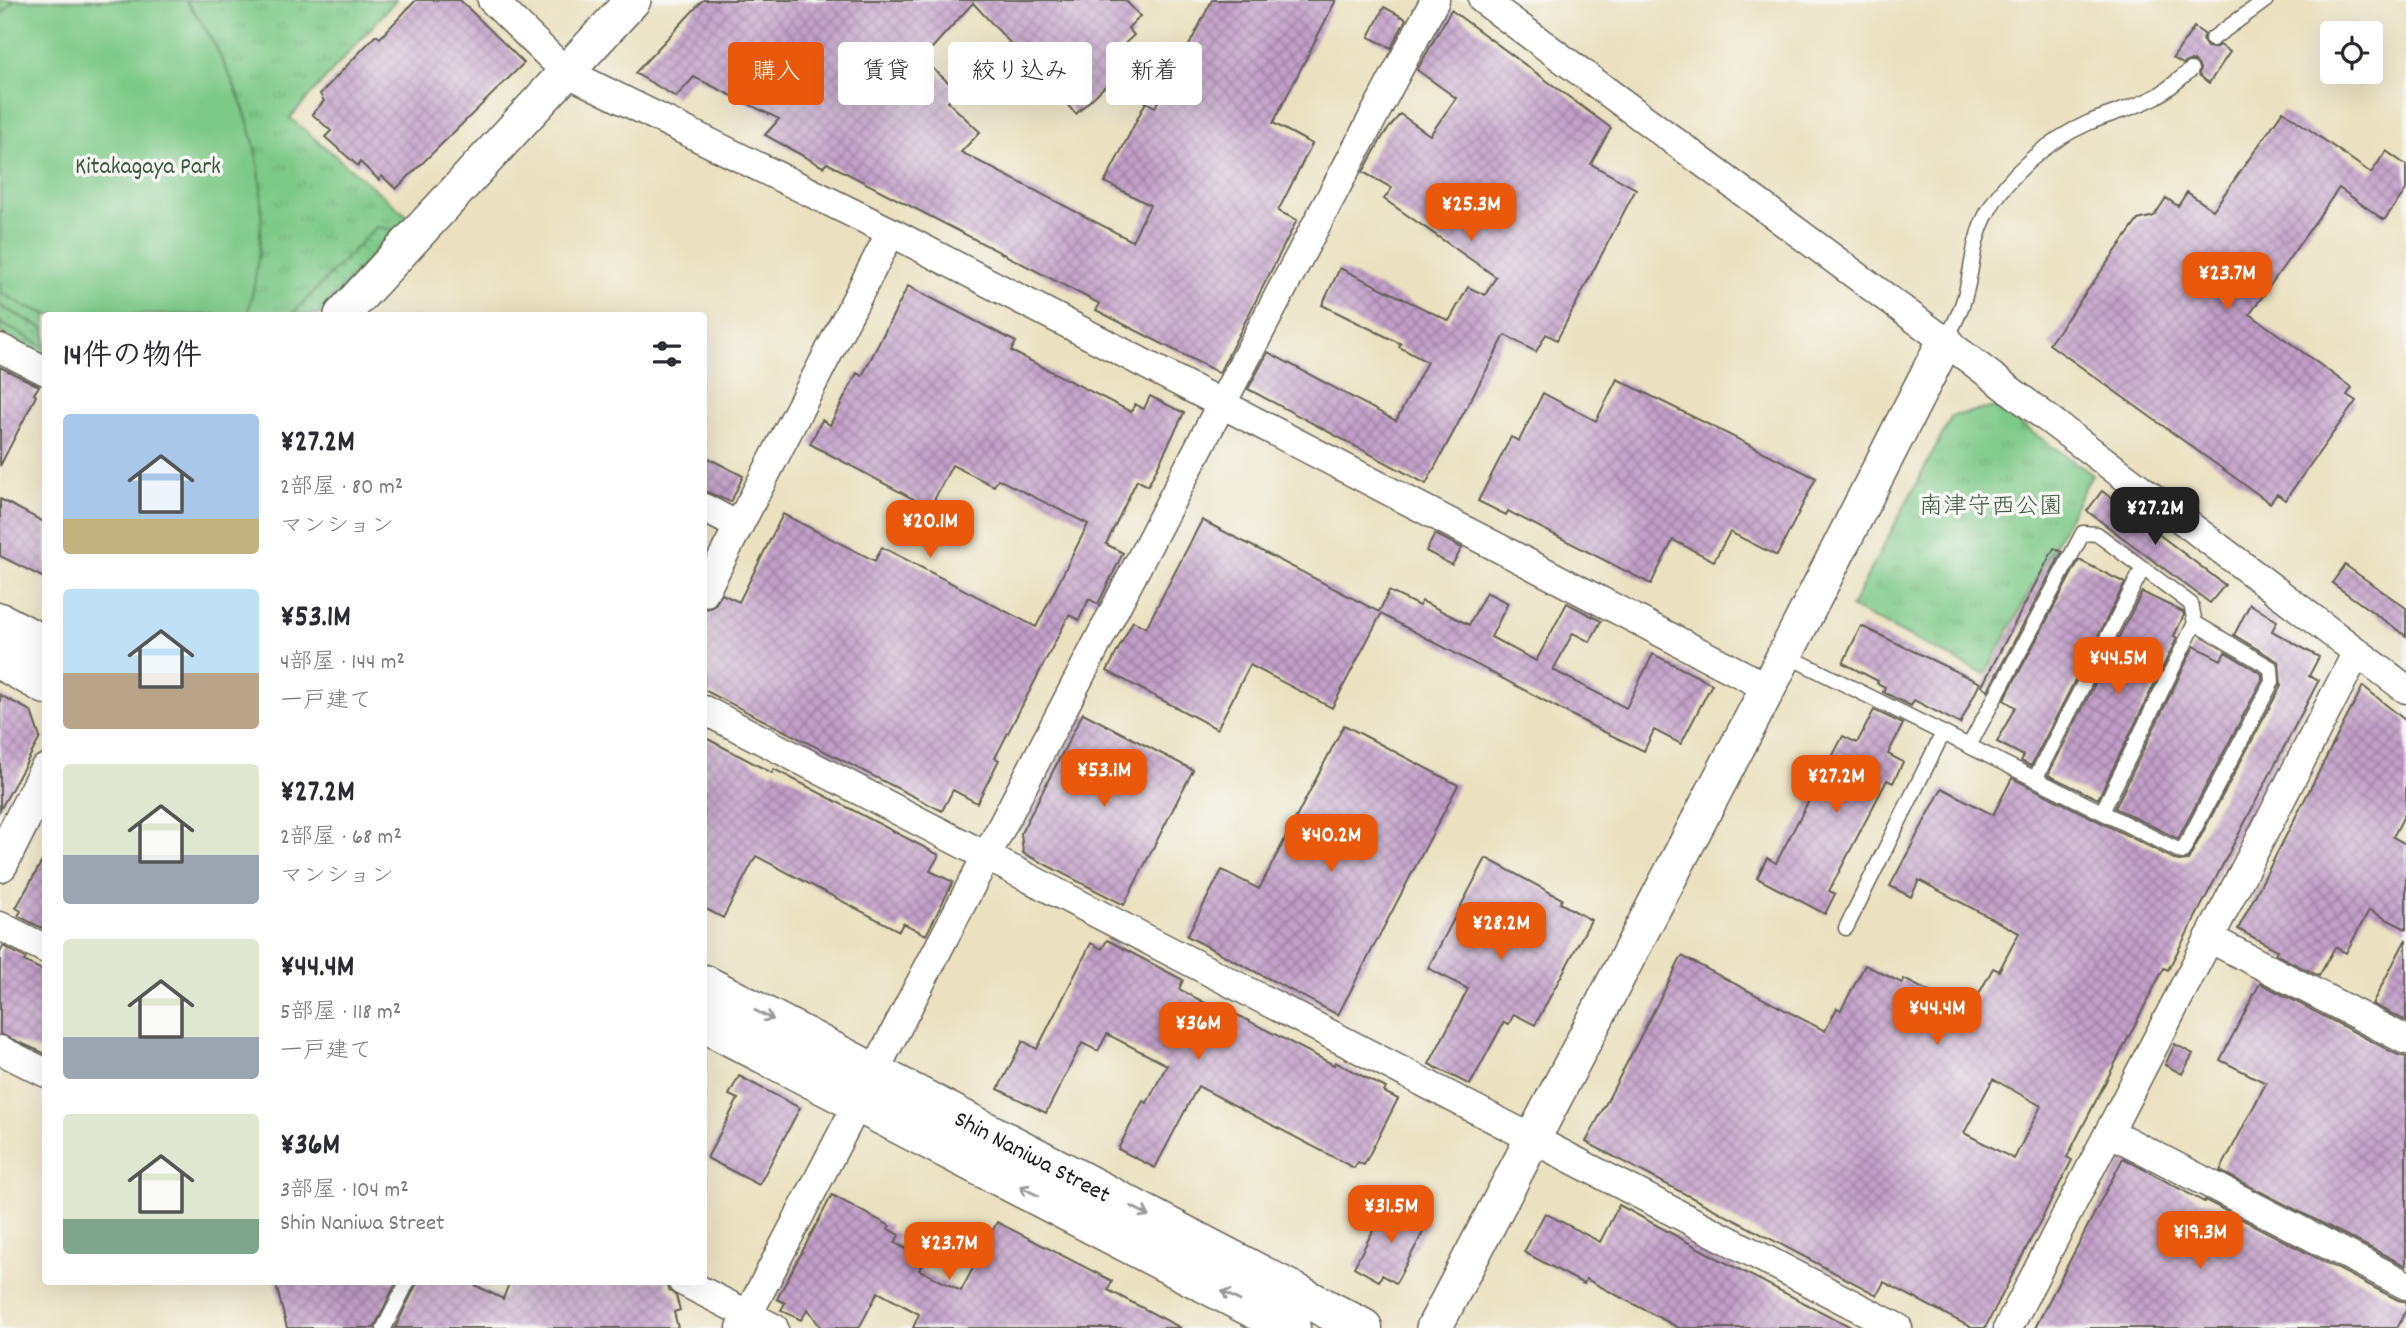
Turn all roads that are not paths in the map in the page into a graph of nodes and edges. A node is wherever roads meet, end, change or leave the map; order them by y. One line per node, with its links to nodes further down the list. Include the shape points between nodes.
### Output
1 (492, 0): 8 (street)
2 (633, 0): 8 (street)
3 (1435, 0): 14 (street)
4 (1483, 0): 11 (street)
5 (2266, 0): 6 (lane)
6 (2212, 39)
7 (2191, 70): 11 (lane, via 2131,109 2062,136 2006,184 1978,234 1962,305)
8 (566, 72): 9 (street); 10 (street)
9 (891, 232): 14 (street); 16 (street)
10 (345, 312)
11 (1945, 341): 22 (street); 23 (street)
12 (0, 348): 13 (street)
13 (42, 369)
14 (1222, 403): 26 (street); 35 (street)
15 (707, 510): 16 (street)
16 (738, 526): 18 (street)
17 (2143, 568): 20 (lane, via 2191,604); 30 (lane, via 2097,534 2084,533); 32 (lane)
18 (707, 587)
19 (0, 622): 21 (main road)
20 (2195, 623): 33 (lane); 33 (lane, via 2271,668 2272,682 2182,852)
21 (42, 644)
22 (2357, 652): 27 (street); 39 (street)
23 (1785, 654): 26 (street); 29 (lane)
24 (0, 660): 25 (main road)
25 (42, 683)
26 (1768, 688): 48 (street)
27 (2406, 689)
28 (707, 712): 35 (street)
29 (1943, 733): 30 (lane); 38 (lane)
30 (1969, 746): 32 (lane)
31 (42, 778): 34 (street)
32 (2035, 779): 33 (lane)
33 (2102, 812)
34 (8, 825): 36 (street)
35 (987, 858): 46 (street); 48 (street)
36 (0, 864)
37 (0, 926): 40 (street)
38 (1846, 929)
39 (2209, 938): 43 (street); 47 (street)
40 (42, 947)
41 (707, 986): 46 (main road, Shin Naniwa Street, one-way to 46)
42 (707, 1024): 46 (main road, Shin Naniwa Street)
43 (2406, 1040)
44 (0, 1050): 45 (street)
45 (42, 1071)
46 (867, 1087): 52 (street); 55 (main road, Shin Naniwa Street, one-way to 46); 56 (main road, Shin Naniwa Street, one-way to 56)
47 (2109, 1132): 51 (street); 59 (street)
48 (1533, 1139): 57 (street); 58 (street)
49 (406, 1285): 53 (lane)
50 (688, 1285): 52 (street)
51 (2406, 1285)
52 (745, 1321): 54 (street)
53 (384, 1328)
54 (774, 1328)
55 (1291, 1328)
56 (1363, 1328)
57 (1434, 1328)
58 (1898, 1328)
59 (2008, 1328)

